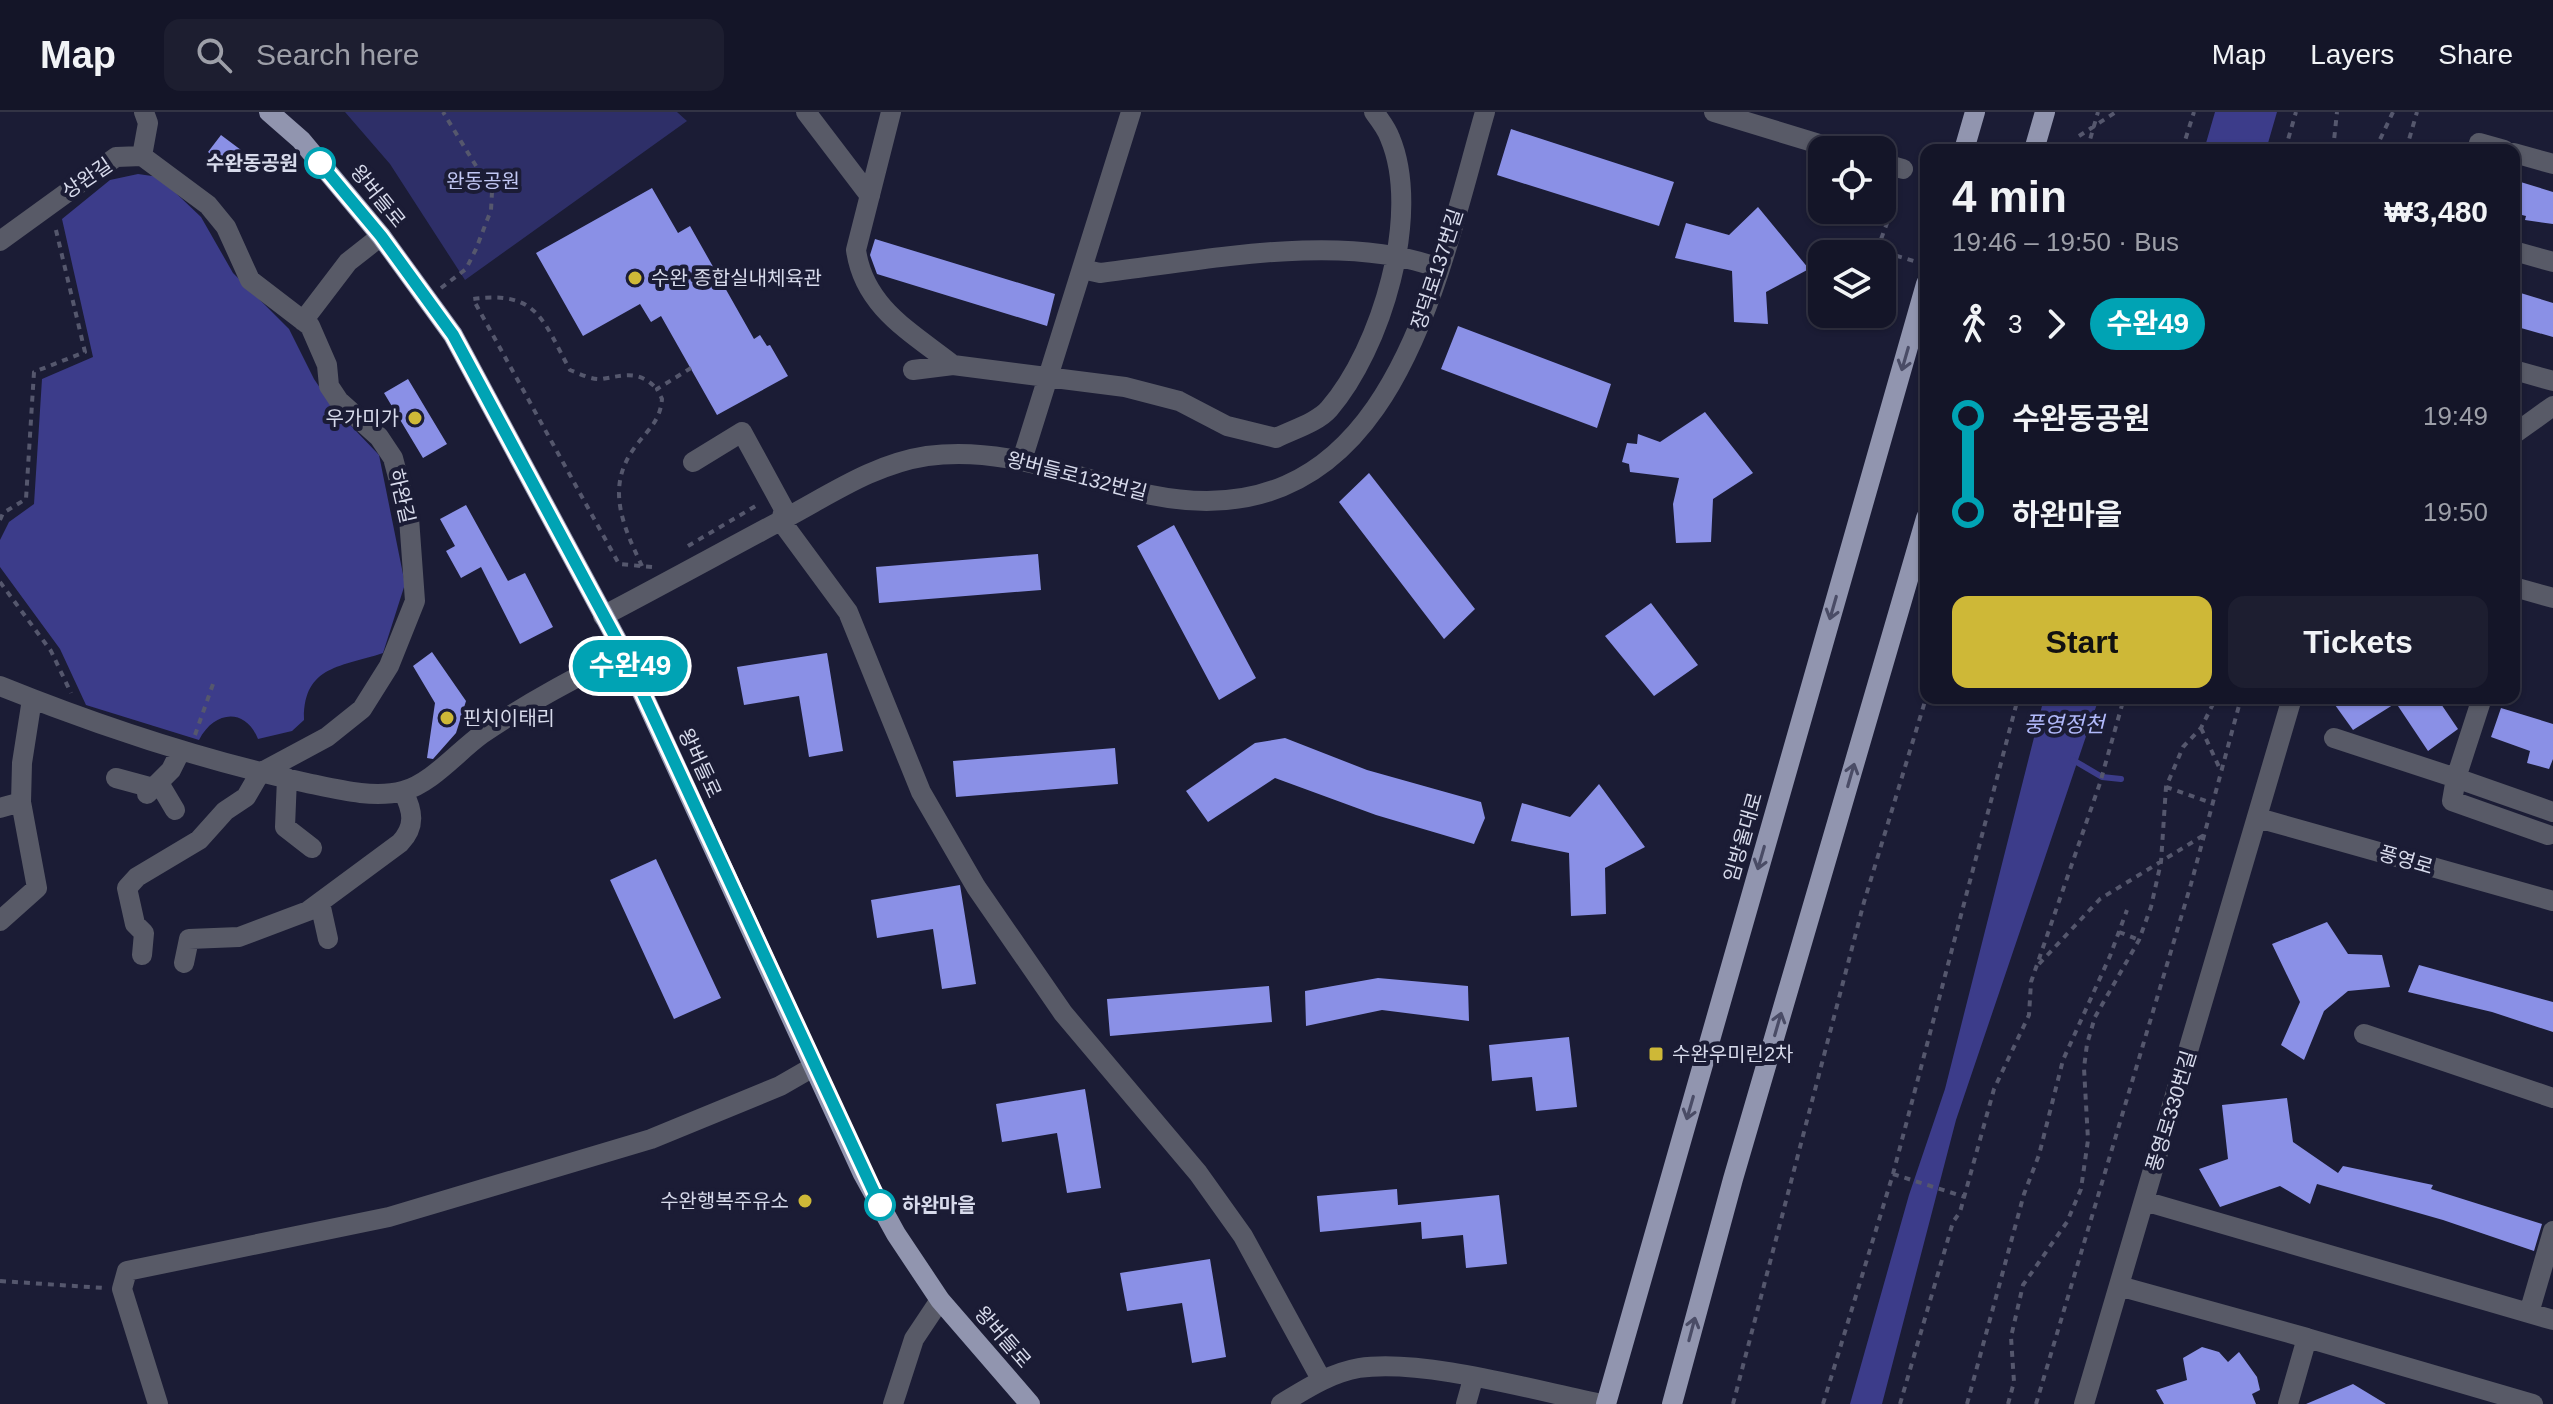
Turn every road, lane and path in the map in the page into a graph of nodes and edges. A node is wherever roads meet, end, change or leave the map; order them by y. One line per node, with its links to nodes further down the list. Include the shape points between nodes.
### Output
1 (144, 112): 33 (street, 상완길, via 148,123)
2 (269, 112): 39 (main road, 왕버들로, via 301,140)
3 (443, 112): 48 (path, via 492,192 491,210 466,269)
4 (806, 112): 37 (street)
5 (891, 112): 37 (street)
6 (1131, 112): 47 (street)
7 (1374, 112): 42 (street, via 1391,139 1399,180)
8 (1485, 112): 46 (street, 장덕로137번길)
9 (1714, 112): 21 (street)
10 (1975, 112): 23 (main road)
11 (2045, 112): 24 (main road)
12 (2098, 112): 19 (path)
13 (2116, 112): 19 (path)
14 (2194, 112): 26 (path)
15 (2296, 112): 27 (path)
16 (2337, 112): 28 (path)
17 (2393, 112): 29 (path)
18 (2417, 112): 30 (path)
19 (2092, 130): 20 (path); 25 (path)
20 (2079, 136)
21 (1808, 141)
22 (2479, 143): 31 (street)
23 (1966, 144)
24 (2036, 144)
25 (2088, 144)
26 (2184, 144)
27 (2287, 144)
28 (2334, 144)
29 (2378, 144)
30 (2408, 144)
31 (2483, 144)
32 (2520, 155): 34 (street)
33 (142, 156): 40 (street, 상완길, via 116,157); 50 (street, 하완길, via 208,205 226,227 250,280)
34 (2553, 164)
35 (1896, 167): 36 (street)
36 (1903, 169)
37 (870, 196): 51 (street, via 856,250 866,289 885,311)
38 (61, 218): 64 (path, via 54,223 85,352 34,372 26,499)
39 (381, 236): 48 (main road, 왕버들로); 50 (street, via 348,262)
40 (0, 241)
41 (2520, 253): 44 (street)
42 (1395, 257): 46 (street); 47 (street, via 1302,249 1100,273); 55 (street, via 1361,364 1327,412 1276,438 1227,426 1179,401 1125,387)
43 (1896, 257): 45 (path)
44 (2553, 262)
45 (1920, 263)
46 (1439, 268): 59 (street, 장덕로137번길, via 1425,316)
47 (1082, 269): 55 (street)
48 (427, 300): 73 (main road, 왕버들로, via 453,335)
49 (1920, 305): 138 (main road, 임방울대로, one-way to 138)
50 (303, 321): 90 (street, 하완길, via 327,365 329,386 393,458 409,518 415,601 389,666 362,709 327,737)
51 (953, 365): 53 (street); 55 (street)
52 (691, 368): 57 (path)
53 (913, 370)
54 (2520, 372): 56 (street)
55 (1048, 378): 61 (street)
56 (2553, 381)
57 (657, 389): 69 (path, via 661,411 627,459 617,497); 69 (path, via 632,374 599,379 570,370 539,312 509,298 473,299 619,564)
58 (2553, 406): 60 (street)
59 (1371, 418): 61 (street, 왕버들로132번길, via 1331,456 1282,487 1253,497 1198,502)
60 (2520, 430)
61 (1022, 460): 65 (street, 왕버들로132번길, via 963,453 888,463)
62 (693, 462): 65 (street, via 742,432 784,509)
63 (753, 492): 67 (path, via 759,505)
64 (1, 516)
65 (781, 521): 73 (street, 왕버들로132번길); 131 (street, via 848,612 921,792 976,887 1063,1013 1198,1173 1243,1236)
66 (1920, 539): 139 (main road, one-way to 66)
67 (679, 552)
68 (665, 560): 69 (path)
69 (642, 566)
70 (0, 582): 85 (path, via 51,651)
71 (2520, 589): 72 (street)
72 (2553, 598)
73 (603, 616): 74 (main road, 왕버들로)
74 (624, 653): 96 (street, via 538,697); 118 (main road, 왕버들로)
75 (213, 684): 88 (path)
76 (0, 686): 77 (street)
77 (32, 699): 85 (street); 97 (street)
78 (1924, 704): 140 (path, via 1864,902)
79 (2016, 704): 120 (path)
80 (2122, 704): 116 (path)
81 (2213, 704): 86 (path)
82 (2239, 704): 89 (path)
83 (2290, 704): 102 (street, 풍영로330번길)
84 (2480, 704): 93 (street)
85 (83, 717): 88 (street)
86 (2201, 728): 89 (path); 94 (path, via 2183,747)
87 (2334, 738): 93 (street)
88 (192, 743): 90 (street); 95 (street)
89 (2221, 770): 98 (path)
90 (260, 773): 92 (street); 114 (street, 하완길, via 246,797 199,840 127,888 135,924 144,933)
91 (116, 778): 95 (street)
92 (287, 778): 96 (street, via 340,790); 105 (street, via 285,827)
93 (2456, 778): 101 (street); 104 (street, via 2452,801)
94 (2166, 787): 98 (path); 106 (path)
95 (153, 788): 100 (street)
96 (403, 791): 108 (street, via 412,810 411,832)
97 (21, 802): 99 (street); 110 (street, via 37,888)
98 (2212, 803): 103 (path)
99 (0, 808)
100 (175, 810)
101 (2553, 812)
102 (2258, 818): 107 (street, 풍영로); 122 (street, 풍영로330번길)
103 (2204, 835): 106 (path); 145 (path)
104 (2548, 835)
105 (312, 848)
106 (2161, 862): 113 (path); 116 (path, via 2100,899)
107 (2553, 901)
108 (320, 903): 112 (street); 115 (street, via 262,926 239,947 189,939)
109 (2127, 910): 111 (path)
110 (0, 921)
111 (2119, 932): 113 (path); 143 (path, via 2063,1060)
112 (328, 939)
113 (2139, 940): 144 (path, via 2095,1017 2087,1044 2088,1140 2081,1189 2067,1222 2023,1285 2011,1337 2014,1382)
114 (142, 955)
115 (184, 963)
116 (2037, 966): 121 (path, via 2029,1015 1994,1089)
117 (2364, 1034): 119 (street)
118 (813, 1067): 126 (street, via 651,1139 389,1217 127,1271); 127 (main road, 왕버들로, via 863,1174)
119 (2553, 1098)
120 (1893, 1174): 121 (path); 141 (path)
121 (1965, 1197): 142 (path)
122 (2144, 1201): 125 (street, 풍영로330번길); 128 (street)
123 (2553, 1231): 128 (street)
124 (0, 1281): 126 (path)
125 (2119, 1286): 130 (street); 146 (street, 풍영로330번길)
126 (122, 1289): 133 (street)
127 (940, 1300): 134 (street, via 914,1339); 135 (main road, 왕버들로)
128 (2529, 1313): 129 (street)
129 (2553, 1320)
130 (2307, 1338): 147 (street); 148 (street)
131 (1321, 1379): 132 (street, 임방울대로, via 1358,1368 1394,1366); 136 (street, 임방울대로)
132 (1473, 1379): 137 (street); 138 (street, 임방울대로)
133 (158, 1404)
134 (893, 1404)
135 (1030, 1404)
136 (1281, 1404)
137 (1466, 1404)
138 (1604, 1404)
139 (1672, 1404)
140 (1733, 1404)
141 (1823, 1404)
142 (1900, 1404)
143 (1967, 1404)
144 (2008, 1404)
145 (2036, 1404)
146 (2084, 1404)
147 (2288, 1404)
148 (2533, 1404)

